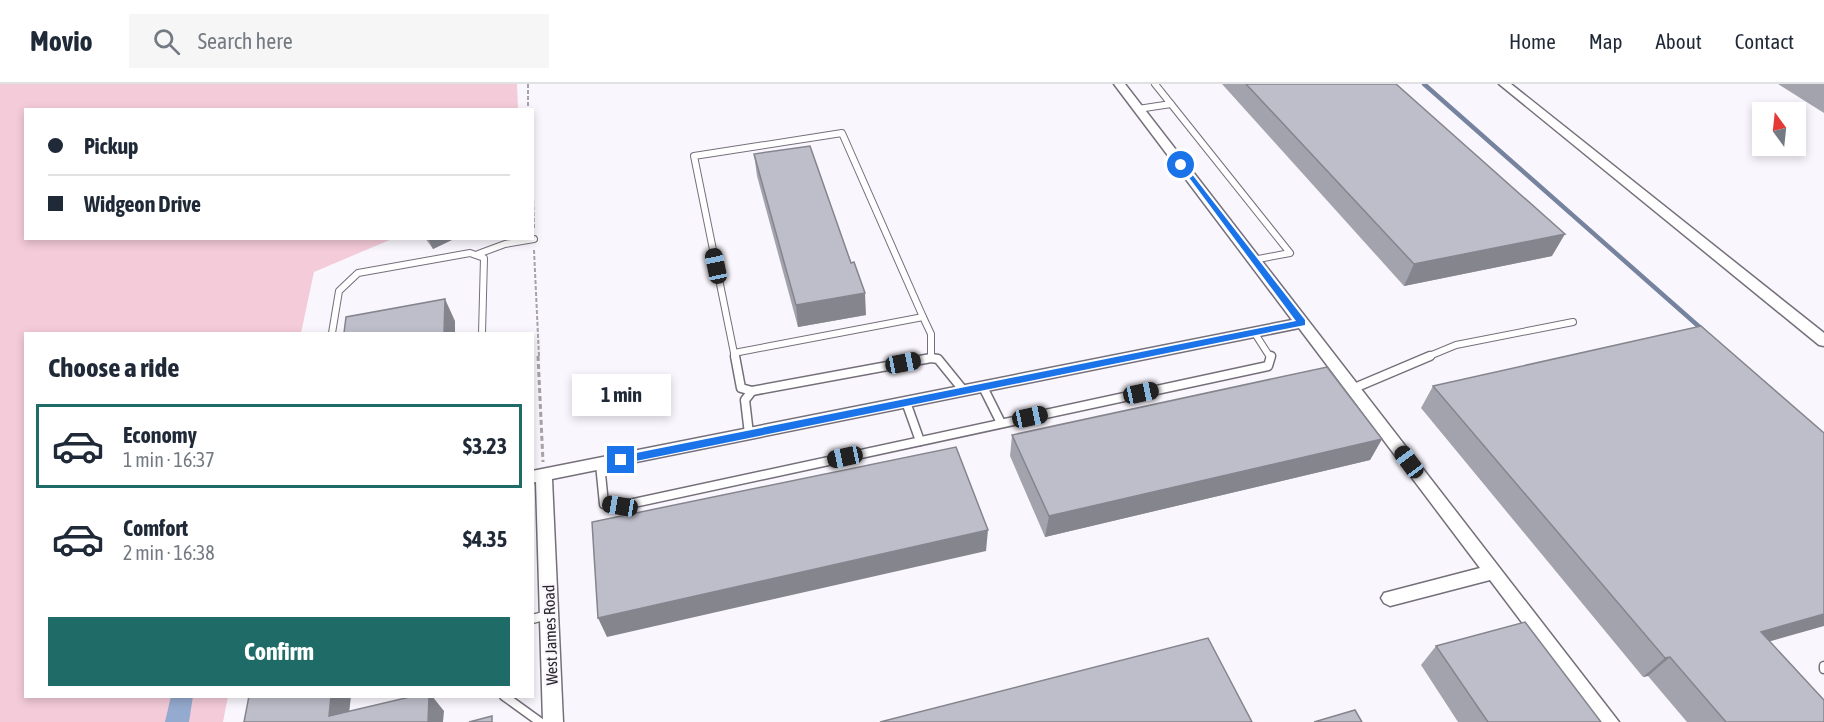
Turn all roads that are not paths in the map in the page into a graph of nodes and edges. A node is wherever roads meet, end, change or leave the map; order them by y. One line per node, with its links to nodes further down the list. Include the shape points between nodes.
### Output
1 (1119, 84): 5 (street)
2 (1155, 84): 4 (lane)
3 (1504, 84): 15 (street)
4 (1171, 104): 5 (lane); 8 (lane, via 1290,253)
5 (1138, 109): 8 (street)
6 (528, 240): 7 (lane)
7 (478, 254): 12 (lane, via 358,273 339,291); 13 (lane, via 484,258 485,267)
8 (1253, 260): 11 (street)
9 (923, 317): 16 (lane); 16 (lane, via 842,133 694,156); 17 (lane, via 930,334)
10 (1573, 322): 19 (lane, via 1456,345)
11 (1302, 323): 14 (street); 19 (street)
12 (332, 332)
13 (482, 332)
14 (1254, 332): 18 (street); 23 (lane, via 1271,355 1268,366)
15 (1824, 341)
16 (734, 353): 20 (lane, via 741,388)
17 (931, 358): 20 (lane); 21 (lane, via 938,359)
18 (983, 387): 21 (street); 23 (lane)
19 (1352, 388): 29 (street)
20 (752, 391): 24 (lane, via 745,400)
21 (963, 391): 22 (street)
22 (906, 402): 24 (street); 25 (lane)
23 (1001, 423): 25 (lane)
24 (749, 434): 26 (street)
25 (920, 441): 26 (lane, via 620,506 604,504)
26 (600, 464): 27 (street)
27 (538, 476): 28 (street, West James Road)
28 (539, 532): 31 (street, West James Road)
29 (1493, 572): 30 (street); 35 (street)
30 (1390, 598)
31 (541, 617): 34 (street, West James Road)
32 (507, 698): 33 (lane)
33 (540, 722)
34 (553, 722)
35 (1609, 722)

